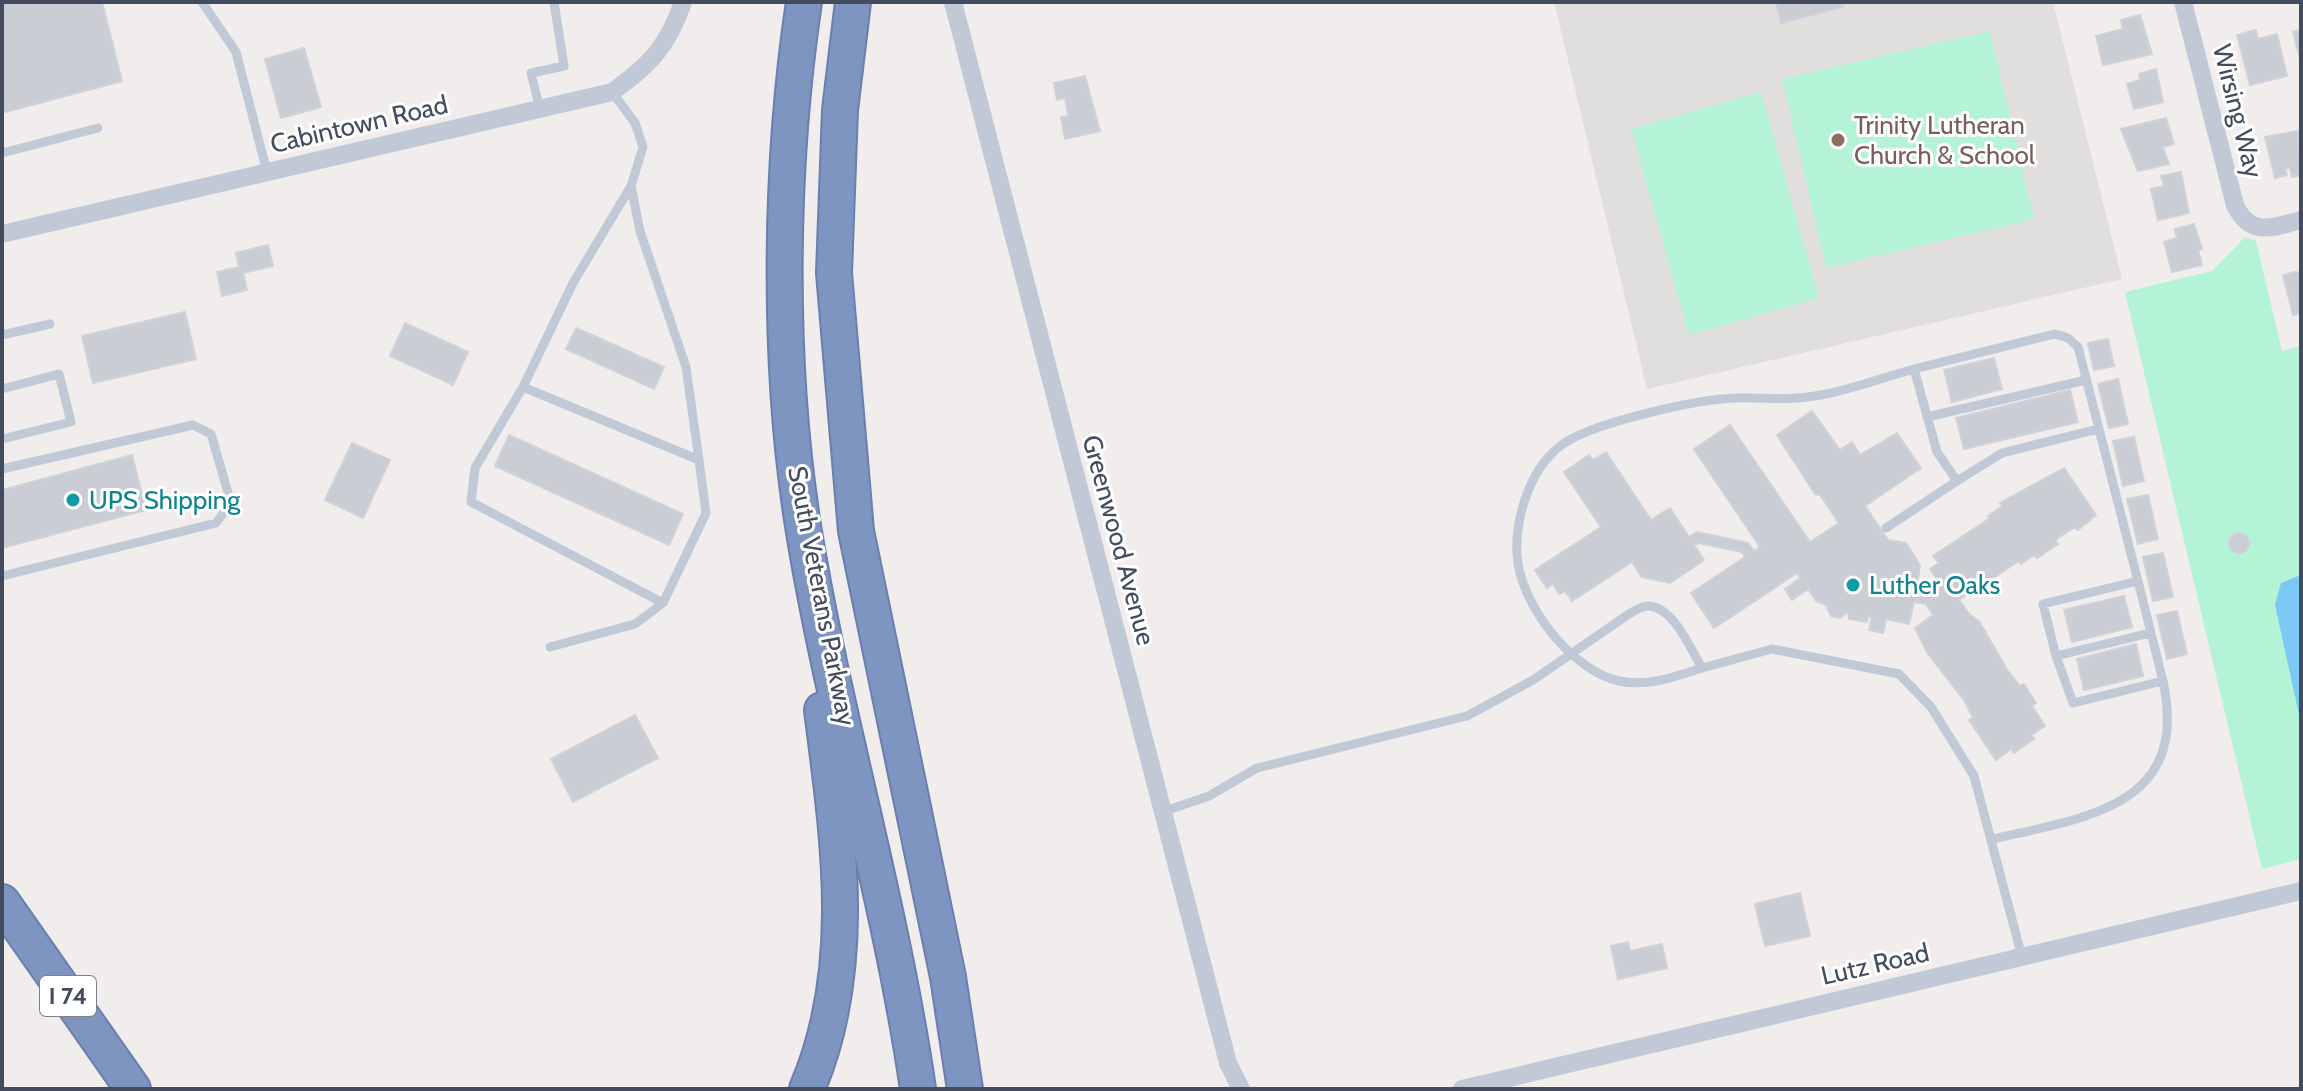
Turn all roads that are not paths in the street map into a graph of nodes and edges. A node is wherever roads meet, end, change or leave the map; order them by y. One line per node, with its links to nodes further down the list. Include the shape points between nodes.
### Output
1 (202, 2): 12 (lane, via 236,52)
2 (554, 2): 9 (lane, via 564,66 531,73)
3 (683, 2): 8 (street, Cabintown Road, via 672,34 645,69)
4 (804, 2): 29 (highway, South Veterans Parkway, via 791,120 786,251 795,463)
5 (853, 2): 49 (highway, South Veterans Parkway, via 840,110 834,273 854,516 948,977)
6 (953, 2): 39 (street, Greenwood Avenue)
7 (2187, 3): 14 (street, Wirsing Way, via 2242,219 2265,229)
8 (612, 92): 9 (street, Cabintown Road); 13 (lane, via 635,123 643,147)
9 (540, 109): 12 (street, Cabintown Road)
10 (98, 128): 11 (lane)
11 (2, 153)
12 (267, 172): 15 (street, Cabintown Road)
13 (631, 186): 20 (lane, via 573,283); 25 (lane, via 640,231 686,367)
14 (2301, 220)
15 (2, 234)
16 (50, 324): 17 (lane)
17 (2, 335)
18 (1914, 369): 19 (lane, via 2055,334 2078,347); 22 (lane); 35 (lane, via 1799,398 1732,398 1663,411 1567,442 1548,457 1534,477 1519,519 1517,557 1527,590)
19 (2086, 380): 22 (lane); 23 (lane)
20 (523, 387): 25 (lane); 32 (lane, via 475,468 471,502)
21 (2, 389): 24 (lane, via 59,374 71,422)
22 (1927, 417): 27 (lane, via 1937,452)
23 (2098, 429): 27 (lane, via 2002,453); 31 (lane)
24 (2, 439)
25 (699, 460): 32 (lane, via 706,513)
26 (2, 469): 30 (lane, via 193,425 211,434 231,503 216,523)
27 (1957, 481): 28 (lane)
28 (1886, 528)
29 (805, 538): 47 (highway, via 839,842 842,917 833,995); 48 (highway, South Veterans Parkway, via 882,889)
30 (2, 576)
31 (2138, 581): 33 (lane); 36 (lane, via 2043,604)
32 (663, 603): 34 (lane, via 635,624)
33 (2150, 633): 36 (lane); 38 (lane)
34 (550, 647)
35 (1569, 654): 37 (lane, via 1620,681 1644,683); 37 (lane, via 1647,606 1662,610 1672,621); 39 (lane, via 1502,700 1467,716 1257,768 1209,796)
36 (2056, 656): 38 (lane, via 2073,703)
37 (1702, 668): 40 (lane, via 1772,649 1899,674 1931,707 1974,776)
38 (2163, 681): 40 (lane, via 2170,715 2168,742 2142,785 2112,806 2079,819)
39 (1162, 812): 50 (street, Greenwood Avenue, via 1228,1063)
40 (1993, 839): 44 (lane)
41 (2301, 891): 44 (street, Lutz Road)
42 (2, 902): 43 (highway, I 74)
43 (31, 942): 45 (highway, I 74); 46 (highway, via 106,1017)
44 (2022, 957): 51 (street, Lutz Road)
45 (133, 1089)
46 (161, 1089)
47 (807, 1089)
48 (918, 1089)
49 (965, 1089)
50 (1241, 1089)
51 (1462, 1089)

